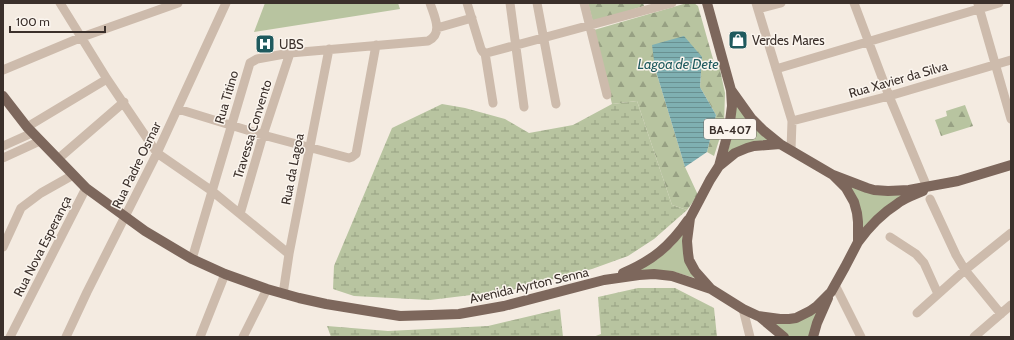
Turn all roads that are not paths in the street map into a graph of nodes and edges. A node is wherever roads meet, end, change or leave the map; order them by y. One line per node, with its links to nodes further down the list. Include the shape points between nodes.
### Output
1 (60, 3): 19 (street)
2 (178, 3): 19 (street)
3 (226, 3): 40 (street, Rua Padre Osmar)
4 (430, 3): 18 (street)
5 (467, 3): 16 (street)
6 (510, 3): 23 (street)
7 (538, 3): 20 (street)
8 (584, 3): 17 (street)
9 (707, 3): 32 (main road, BA-407)
10 (781, 3): 14 (street)
11 (854, 3): 21 (street)
12 (999, 3): 15 (street)
13 (666, 4): 17 (street)
14 (757, 6): 29 (street)
15 (978, 6): 21 (street); 28 (street)
16 (472, 18): 18 (street); 25 (street)
17 (590, 26): 20 (street); 33 (street)
18 (437, 28): 22 (street, Rua Titino, via 436,34 428,41)
19 (82, 37): 30 (street); 31 (street)
20 (544, 38): 23 (street); 38 (street)
21 (868, 41): 29 (street); 35 (street)
22 (376, 45): 24 (street, Rua Titino); 49 (street, via 356,154 349,158)
23 (516, 45): 25 (street, via 487,53); 39 (street)
24 (329, 49): 26 (street, Rua Titino); 49 (street, Rua da Lagoa)
25 (483, 51): 37 (street)
26 (290, 53): 43 (street, Rua Titino, via 257,59 250,63); 45 (street, Travessa Convento)
27 (1011, 60): 28 (street, Rua Xavier da Silva)
28 (995, 65): 35 (street, Rua Xavier da Silva); 41 (street)
29 (776, 69): 42 (street)
30 (3, 70)
31 (107, 79): 36 (street); 44 (street)
32 (731, 90): 47 (main road, BA-407, via 760,128); 55 (main road, BA-407, via 730,129)
33 (607, 95)
34 (3, 96): 44 (main road, Avenida Ayrton Senna)
35 (889, 96): 42 (street, Rua Xavier da Silva); 58 (street)
36 (124, 102): 51 (street); 53 (street)
37 (493, 103)
38 (556, 104)
39 (524, 107)
40 (178, 109): 43 (street); 51 (street, Rua Padre Osmar)
41 (1011, 119)
42 (792, 121): 50 (street)
43 (231, 125): 45 (street); 60 (street, Rua Titino)
44 (30, 130): 46 (main road, Avenida Ayrton Senna); 48 (street)
45 (263, 135): 49 (street); 62 (street, Travessa Convento)
46 (40, 141): 52 (street); 53 (main road, Avenida Ayrton Senna)
47 (780, 144): 50 (main road); 55 (main road, via 747,148 735,153)
48 (3, 146)
49 (309, 147): 69 (street, Rua da Lagoa)
50 (790, 150): 57 (main road)
51 (157, 154): 60 (street); 63 (street, Rua Padre Osmar)
52 (3, 158)
53 (58, 160): 56 (main road, Avenida Ayrton Senna)
54 (1011, 165): 58 (main road, via 958,181)
55 (719, 166): 64 (main road)
56 (73, 175): 59 (main road, Avenida Ayrton Senna); 68 (street, via 21,208)
57 (834, 175): 58 (main road, via 874,190 899,191); 67 (main road, via 854,202 858,218)
58 (931, 186): 67 (main road, via 897,203 872,224)
59 (86, 188): 63 (main road, Avenida Ayrton Senna); 84 (street, Rua Nova Esperança)
60 (212, 191): 62 (street); 70 (street, Rua Titino)
61 (930, 199): 71 (street)
62 (240, 214): 69 (street)
63 (124, 217): 70 (main road, Avenida Ayrton Senna); 85 (street, Rua Padre Osmar)
64 (690, 218): 73 (main road, Avenida Ayrton Senna, via 679,234 650,260); 76 (main road, via 687,241 690,260 695,271)
65 (1011, 233): 71 (street)
66 (890, 237): 78 (street, via 916,254 924,264)
67 (858, 242): 75 (main road)
68 (3, 247)
69 (289, 254): 77 (street, Rua da Lagoa)
70 (192, 259): 72 (main road, Avenida Ayrton Senna)
71 (965, 270): 78 (street); 82 (street)
72 (224, 274): 74 (main road, Avenida Ayrton Senna); 86 (street)
73 (604, 280): 76 (main road, Avenida Ayrton Senna, via 639,274 662,274); 77 (main road, Avenida Ayrton Senna, via 504,306 452,314 400,316)
74 (267, 288): 77 (main road, Avenida Ayrton Senna); 87 (street)
75 (833, 288): 83 (main road, via 810,311 796,318); 90 (main road); 91 (street)
76 (711, 289): 80 (main road)
77 (283, 294)
78 (938, 294): 81 (street)
79 (1011, 304): 82 (street)
80 (744, 309): 83 (main road); 88 (street)
81 (917, 313)
82 (1001, 314): 92 (street)
83 (758, 316): 89 (main road)
84 (10, 337)
85 (66, 337)
86 (200, 337)
87 (243, 337)
88 (750, 337)
89 (784, 337)
90 (813, 337)
91 (860, 337)
92 (974, 337)

